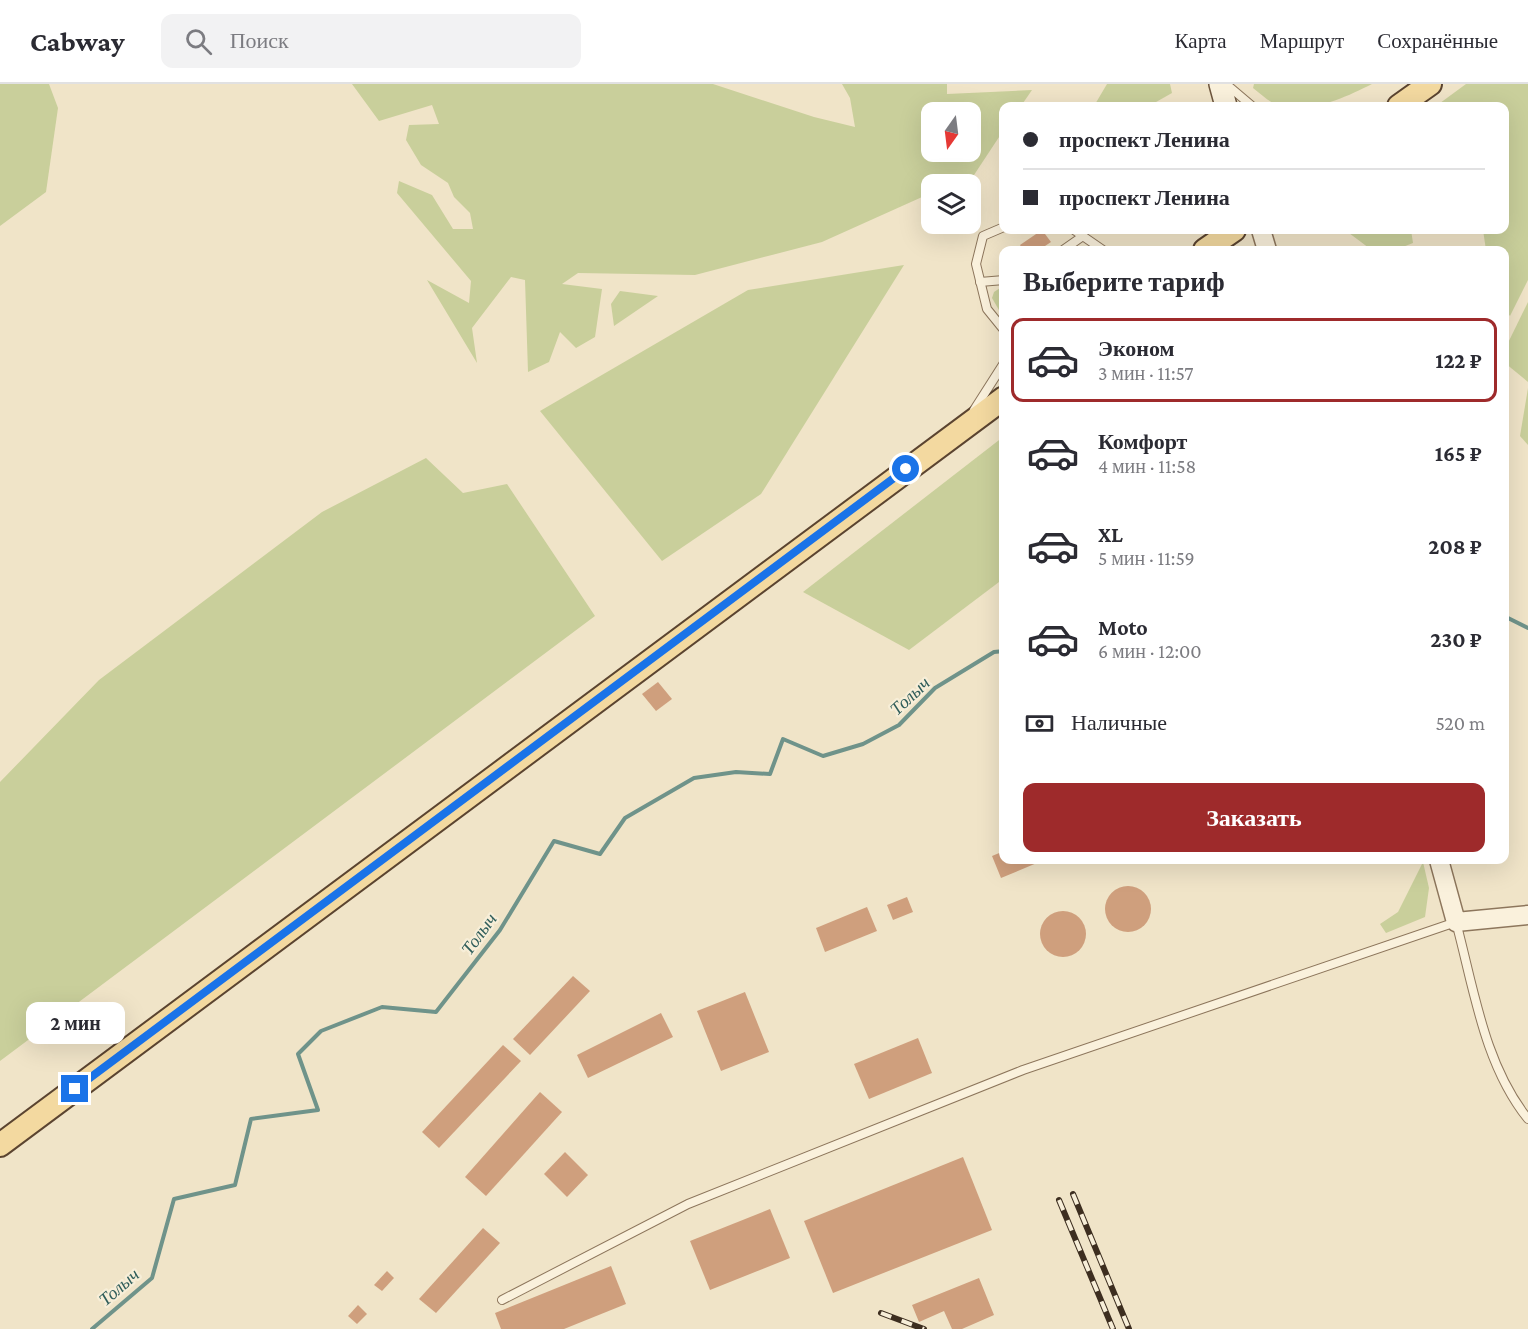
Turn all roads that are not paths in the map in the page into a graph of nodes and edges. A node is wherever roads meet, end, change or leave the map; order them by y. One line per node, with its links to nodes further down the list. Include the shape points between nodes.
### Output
1 (1220, 84): 4 (main road)
2 (1226, 84): 5 (lane)
3 (1430, 84): 6 (main road)
4 (1226, 102)
5 (1247, 102)
6 (1405, 102)
7 (999, 228): 15 (lane, via 983,236 976,264)
8 (1080, 234): 10 (lane)
9 (1228, 234): 13 (main road)
10 (1083, 236): 11 (lane); 12 (lane)
11 (1069, 246)
12 (1097, 246)
13 (1211, 246)
14 (999, 280): 15 (lane)
15 (980, 282): 16 (lane, via 987,309)
16 (999, 324)
17 (999, 371): 19 (lane)
18 (999, 402): 19 (main road)
19 (964, 427): 24 (main road)
20 (1440, 864): 22 (street)
21 (1528, 915): 22 (street)
22 (1456, 922): 23 (lane, via 1491,1055 1515,1104); 25 (lane, via 1012,1074 688,1204)
23 (1528, 1119)
24 (0, 1145)
25 (502, 1300)

